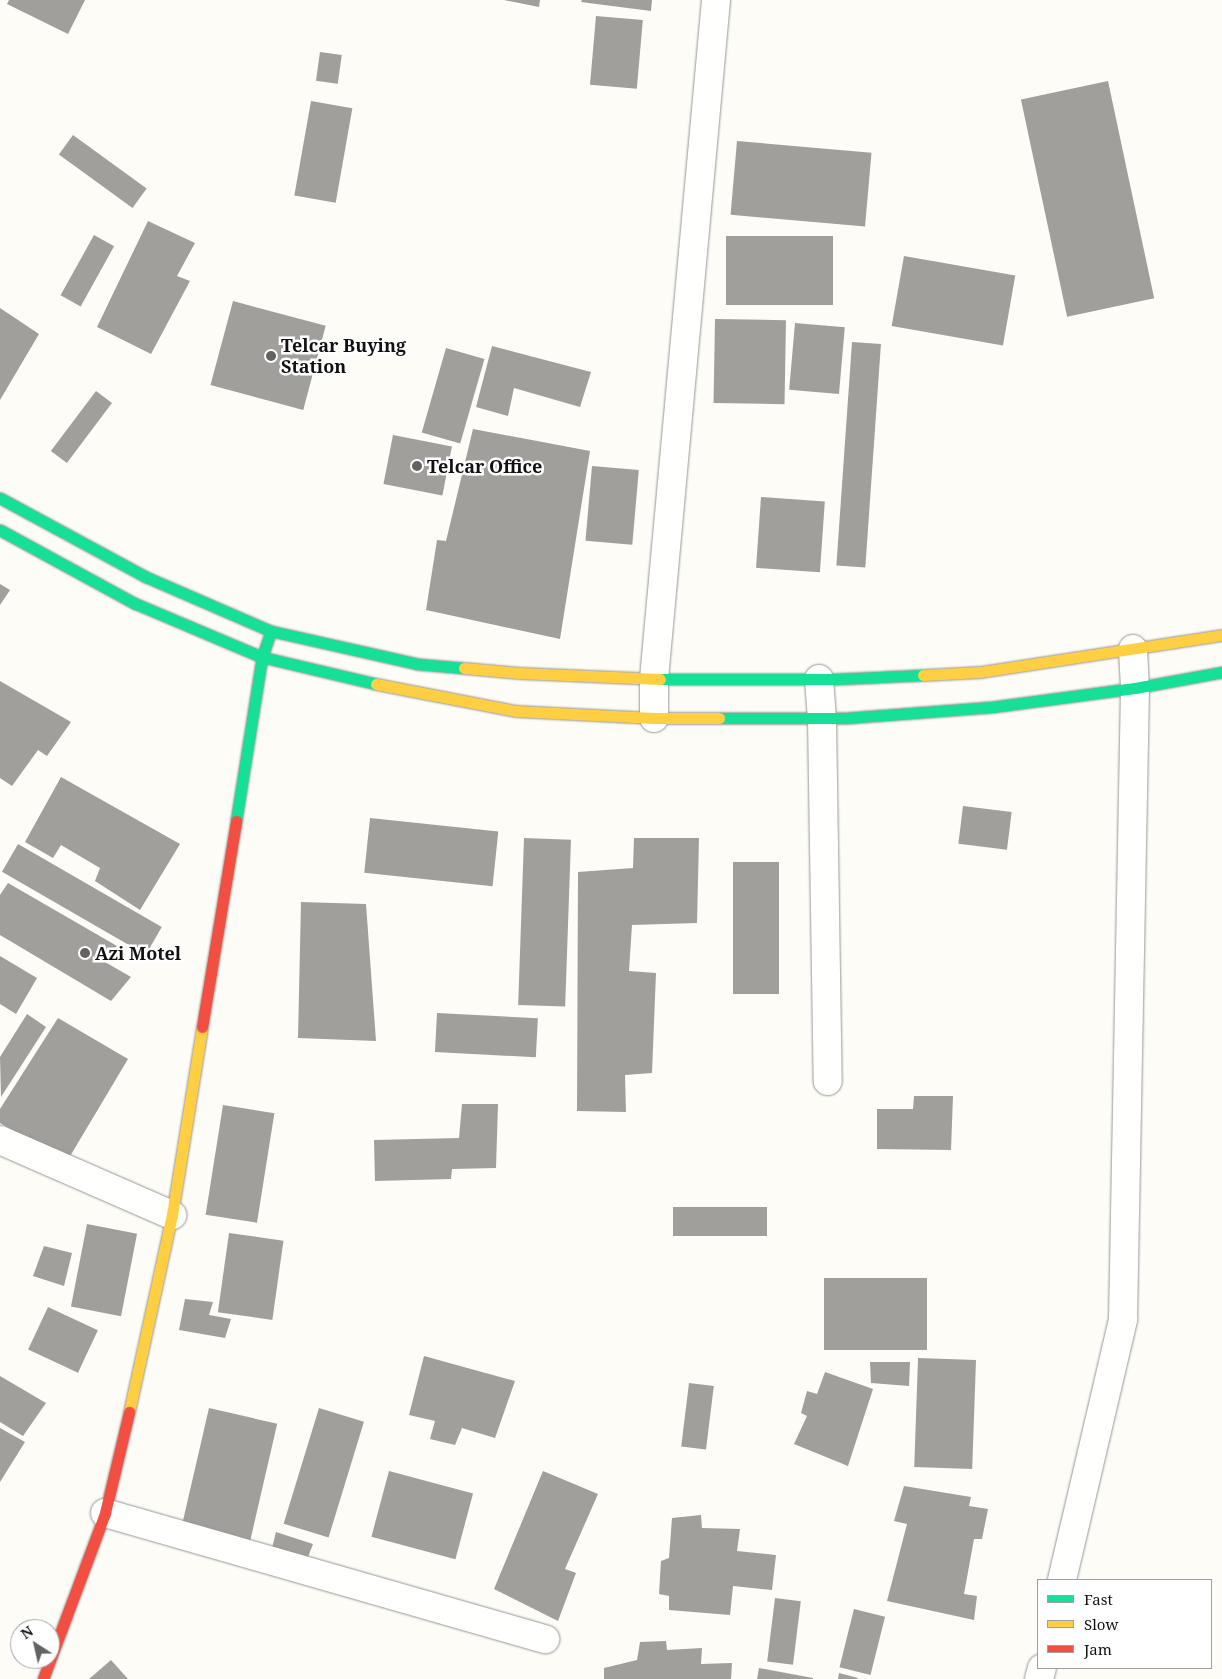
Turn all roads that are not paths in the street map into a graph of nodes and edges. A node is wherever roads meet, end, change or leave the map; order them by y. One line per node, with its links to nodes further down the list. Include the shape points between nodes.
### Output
1 (716, 0): 9 (street)
2 (0, 498): 4 (main road, via 146,577)
3 (0, 530): 7 (main road, via 134,603)
4 (271, 630): 7 (main road); 9 (main road, via 418,664 520,673)
5 (1222, 636): 6 (main road)
6 (1133, 649): 10 (main road, via 980,672); 11 (street)
7 (262, 657): 12 (main road, via 412,692 516,711); 16 (main road)
8 (1222, 672): 11 (main road)
9 (654, 679): 10 (main road); 12 (street)
10 (819, 679): 13 (street)
11 (1135, 688): 13 (main road, via 992,707); 18 (street, via 1122,1320)
12 (654, 718): 13 (main road)
13 (822, 719): 14 (street)
14 (828, 1081)
15 (0, 1140): 16 (street)
16 (172, 1215): 17 (main road)
17 (105, 1513): 19 (street); 20 (main road)
18 (1062, 1579)
19 (545, 1639)
20 (43, 1679)

